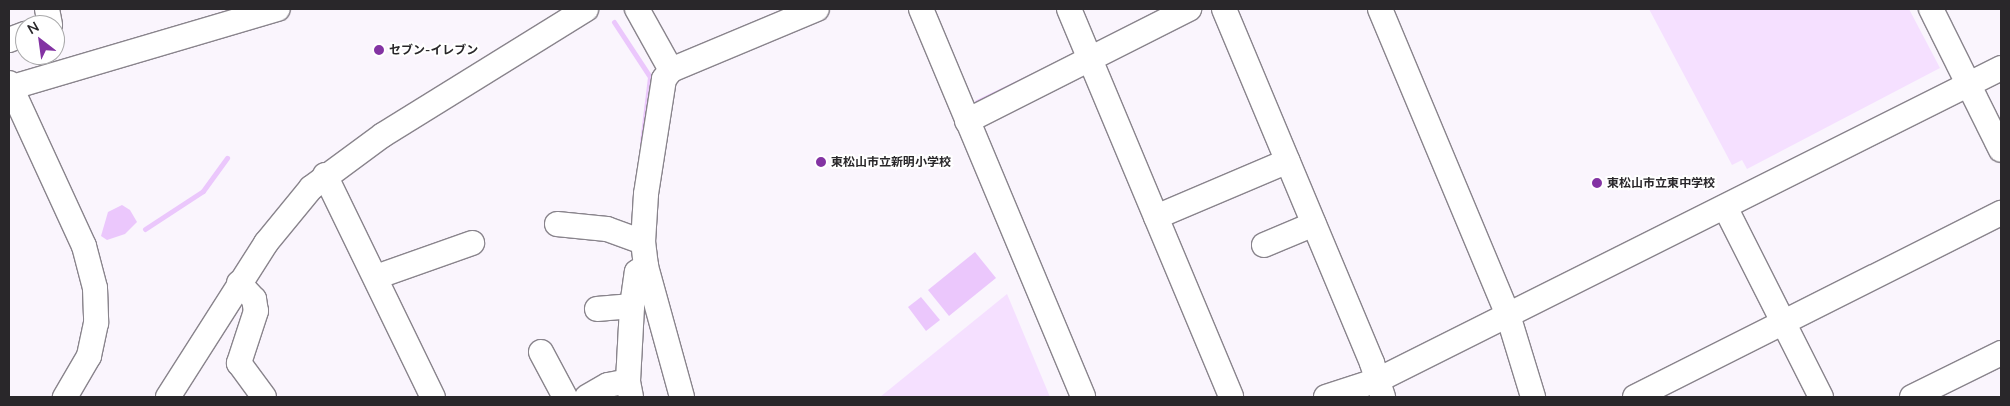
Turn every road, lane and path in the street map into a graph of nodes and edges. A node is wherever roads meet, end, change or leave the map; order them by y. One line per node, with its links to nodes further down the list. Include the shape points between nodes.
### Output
1 (278, 9): 15 (street)
2 (586, 9): 19 (street, via 382,135)
3 (637, 9): 13 (street)
4 (817, 9): 13 (street)
5 (921, 9): 16 (street)
6 (1069, 9): 11 (street)
7 (1189, 9): 11 (street)
8 (1224, 9): 18 (street)
9 (1380, 9): 33 (street)
10 (1931, 9): 14 (street)
11 (1090, 59): 16 (street); 22 (street)
12 (2001, 68): 14 (street)
13 (672, 70): 25 (street, via 664,79 661,95 646,194)
14 (1969, 84): 17 (street); 20 (street)
15 (10, 86): 39 (street, via 84,246 95,288 96,323 89,356)
16 (967, 120): 46 (street)
17 (2001, 150)
18 (1288, 161): 22 (street); 24 (street)
19 (325, 175): 29 (street); 30 (street, via 288,213)
20 (1725, 207): 33 (street); 34 (street)
21 (2001, 213): 34 (street)
22 (1156, 217): 47 (street)
23 (557, 224): 25 (street, via 607,230)
24 (1314, 224): 27 (street); 37 (street)
25 (643, 242): 28 (street)
26 (472, 243): 29 (street)
27 (1264, 245)
28 (646, 266): 31 (street, via 637,272); 45 (street)
29 (376, 277): 42 (street)
30 (239, 283): 40 (street); 41 (street, via 254,299 256,311 238,363)
31 (632, 306): 32 (street); 38 (street)
32 (597, 309)
33 (1508, 315): 37 (street); 49 (street)
34 (1783, 323): 50 (street); 51 (street)
35 (541, 352): 43 (street)
36 (2001, 352): 52 (street)
37 (1381, 388): 48 (street)
38 (629, 389): 44 (street, via 608,385)
39 (65, 397)
40 (168, 397)
41 (264, 397)
42 (433, 397)
43 (565, 397)
44 (587, 397)
45 (682, 397)
46 (1083, 397)
47 (1231, 397)
48 (1326, 397)
49 (1533, 397)
50 (1635, 397)
51 (1821, 397)
52 (1912, 397)

